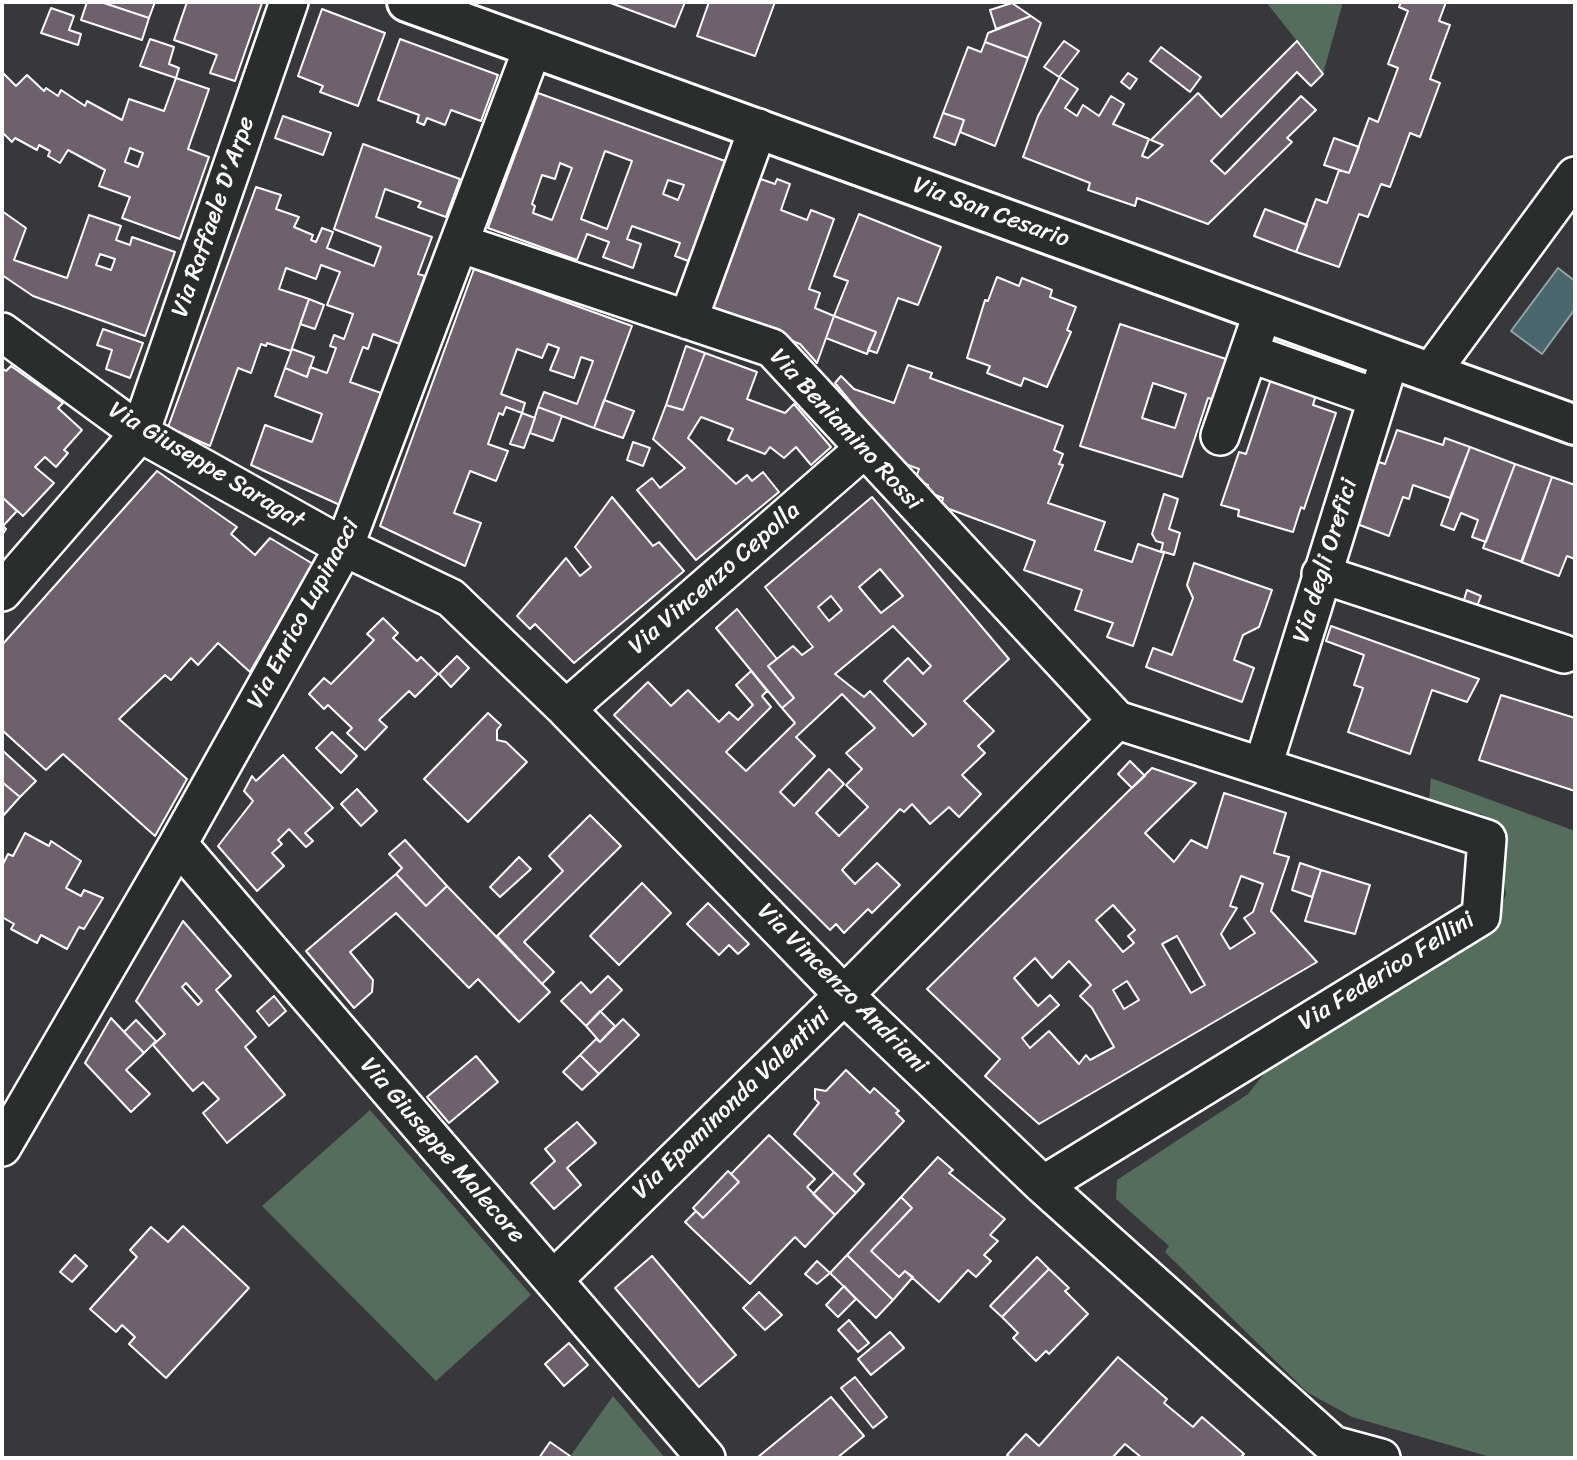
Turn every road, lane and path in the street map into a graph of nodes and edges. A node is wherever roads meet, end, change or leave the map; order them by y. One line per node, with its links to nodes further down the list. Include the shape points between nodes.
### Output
1 (289, 2): 16 (street, Via Raffaele D'Arpe)
2 (407, 2): 3 (main road, Via San Cesario)
3 (471, 12): 4 (main road, Via San Cesario)
4 (533, 47): 5 (main road, Via San Cesario); 7 (street, Via Enrico Lupinacci)
5 (758, 128): 8 (main road, Via San Cesario); 9 (street)
6 (1575, 176): 13 (street)
7 (459, 243): 9 (street, Via Beniamino Rossi); 19 (street, Via Enrico Lupinacci)
8 (1263, 312): 11 (street); 12 (main road, Via San Cesario)
9 (688, 320): 18 (street, Via Beniamino Rossi, via 772,348)
10 (2, 332): 16 (street, Via Giuseppe Saragat)
11 (1249, 353): 14 (street); 17 (street)
12 (1390, 358): 13 (main road, Via San Cesario); 14 (street, Via degli Orefici)
13 (1431, 372): 15 (main road, Via San Cesario)
14 (1377, 398): 20 (street, Via degli Orefici)
15 (1575, 425)
16 (140, 433): 19 (street, Via Giuseppe Saragat); 21 (street)
17 (1220, 436)
18 (863, 450): 23 (street, Via Vincenzo Cepolla); 24 (street, Via Beniamino Rossi)
19 (344, 547): 23 (street, Via Vincenzo Andriani, via 451,598); 26 (street, Via Enrico Lupinacci)
20 (1321, 574): 22 (street); 25 (street, Via degli Orefici)
21 (2, 592)
22 (1564, 654)
23 (566, 709): 27 (street, Via Vincenzo Andriani)
24 (1117, 720): 25 (street, Via Federico Fellini); 27 (street, Via Epaminonda Valentini)
25 (1263, 766): 29 (street, Via Federico Fellini, via 1487,839 1481,916)
26 (178, 844): 28 (street, Via Enrico Lupinacci); 30 (street, Via Giuseppe Malecore)
27 (844, 995): 29 (street, Via Vincenzo Andriani); 30 (street, Via Epaminonda Valentini)
28 (2, 1147)
29 (1043, 1185): 31 (street, Via Vincenzo Andriani)
30 (553, 1280): 32 (street, Via Giuseppe Malecore)
31 (1332, 1452): 33 (street)
32 (706, 1458)
33 (1381, 1458)

